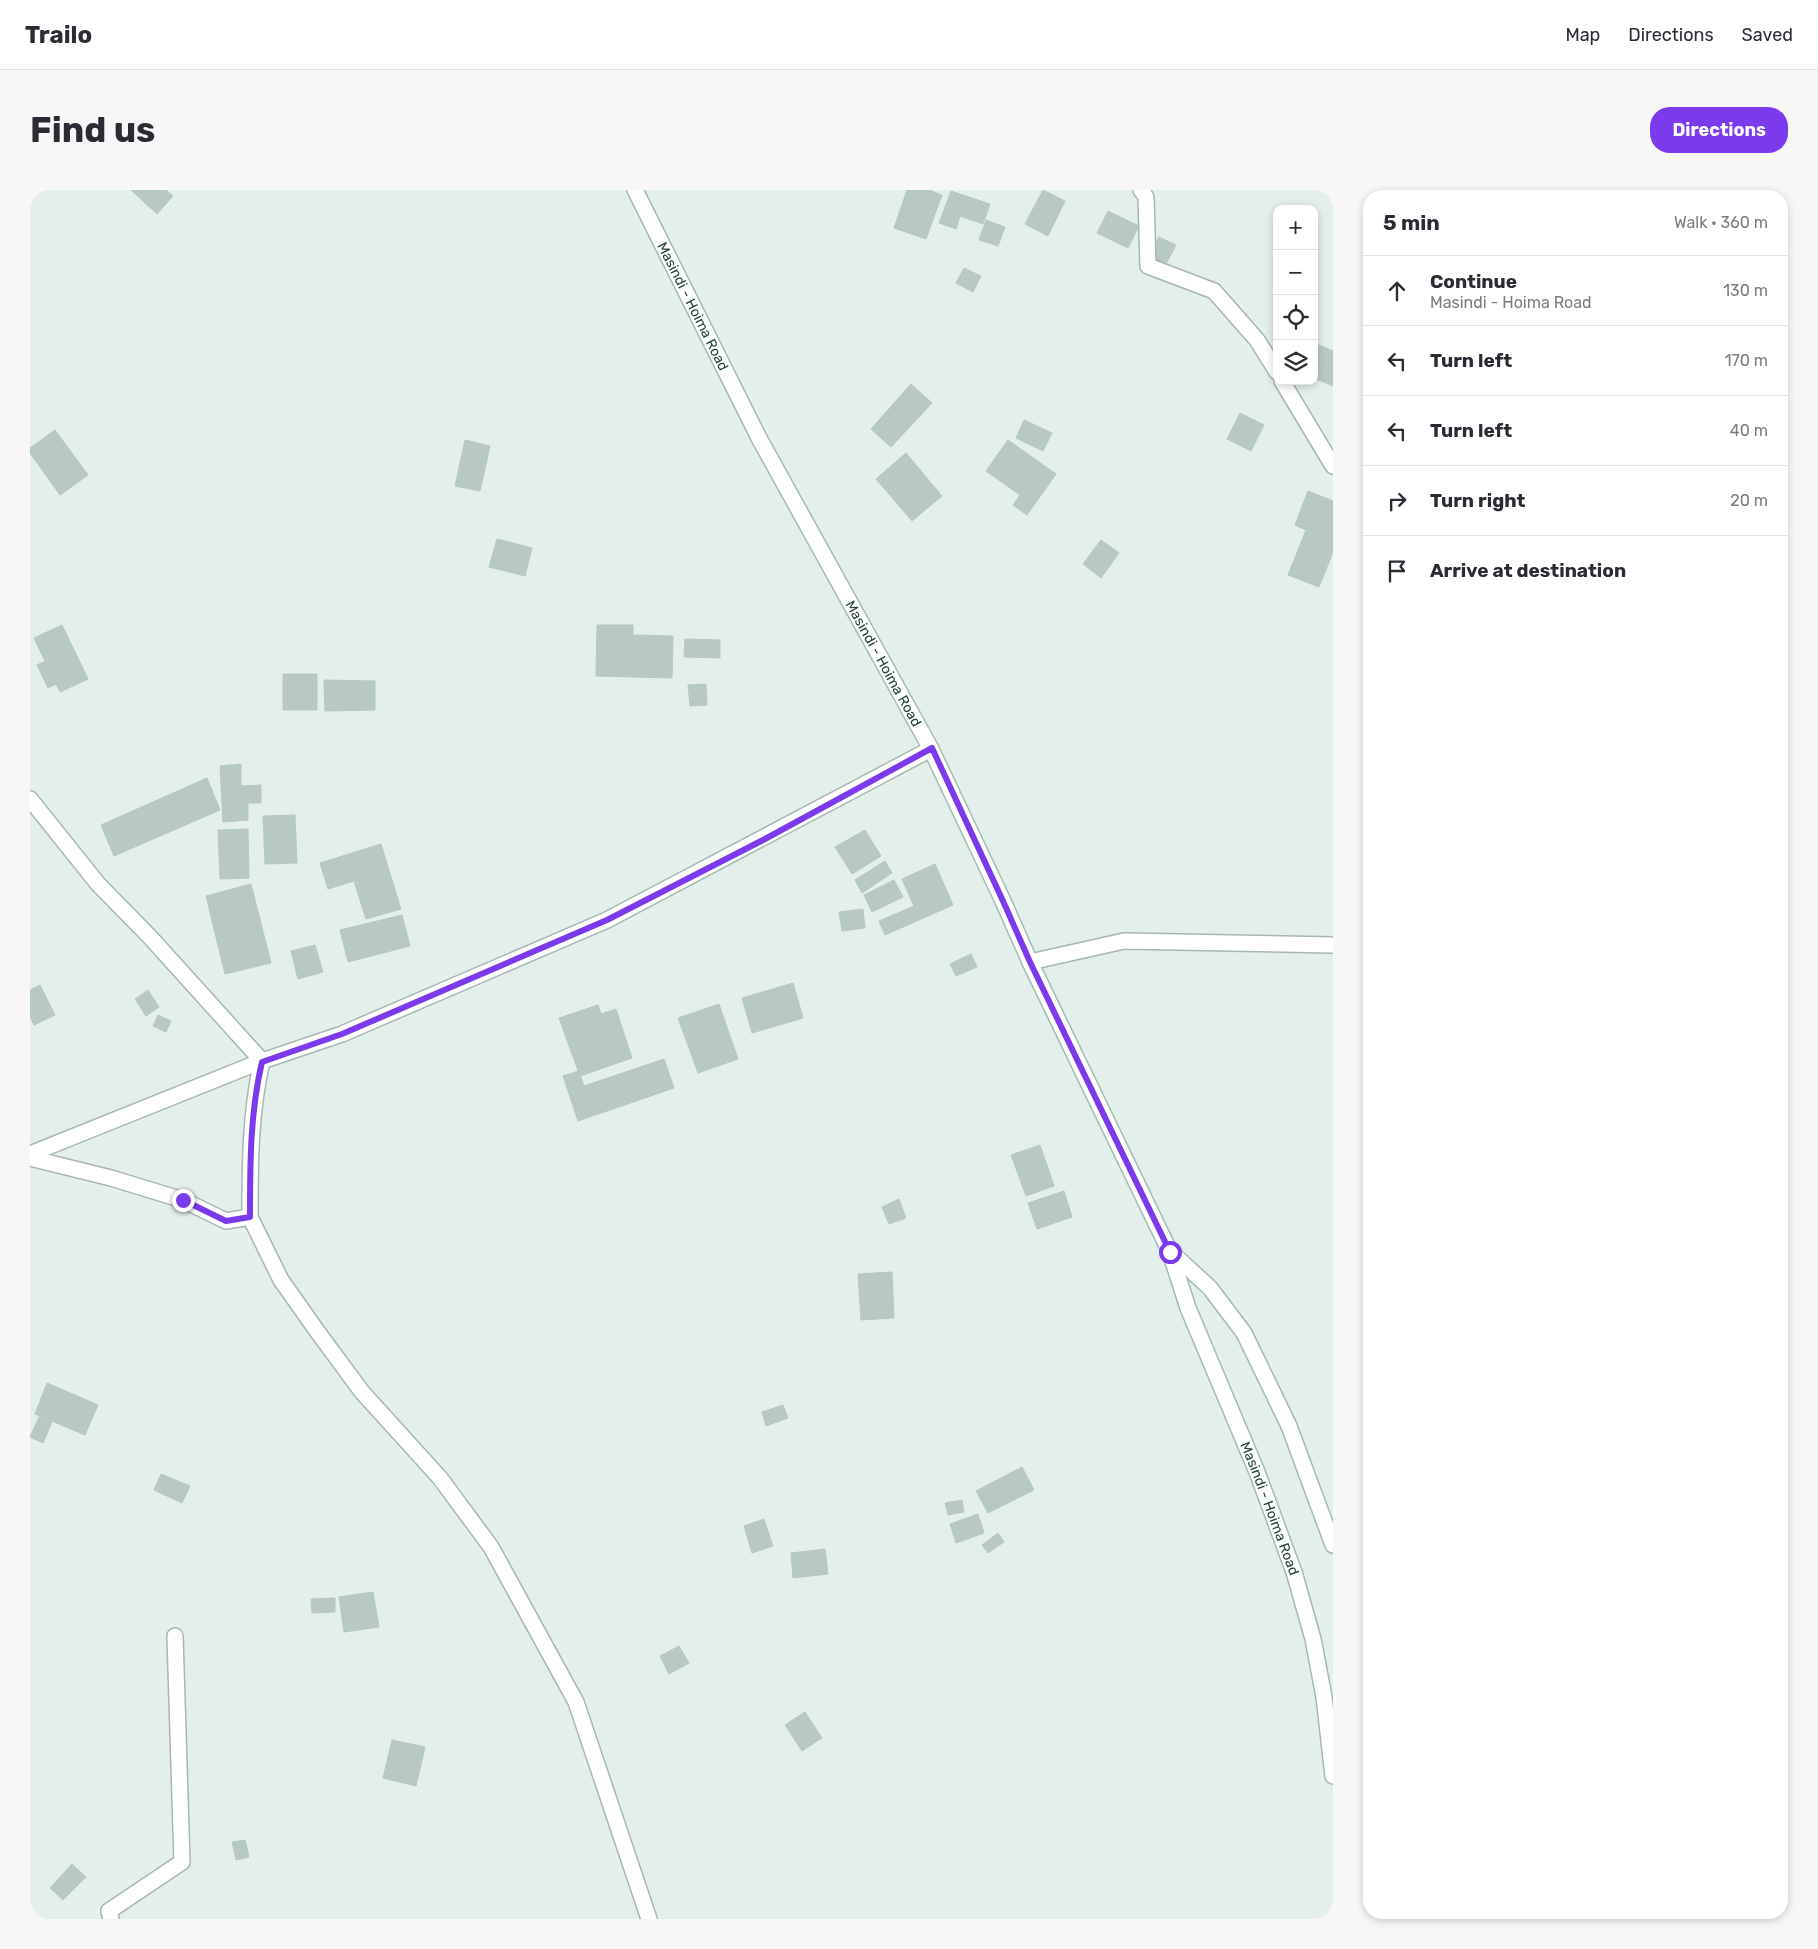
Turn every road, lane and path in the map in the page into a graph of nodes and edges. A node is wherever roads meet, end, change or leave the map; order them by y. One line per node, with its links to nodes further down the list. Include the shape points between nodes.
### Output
1 (635, 190): 6 (street, Masindi - Hoima Road, via 758,438)
2 (1141, 190): 3 (street, via 1146,197 1148,266 1214,291 1257,340)
3 (1273, 366)
4 (1284, 385): 5 (street)
5 (1333, 466)
6 (932, 748): 9 (street, Masindi - Hoima Road); 10 (street, via 607,920 342,1034)
7 (30, 799): 10 (street, via 98,884)
8 (1333, 945): 9 (street, via 1124,941)
9 (1030, 962): 14 (street, Masindi - Hoima Road)
10 (262, 1062): 11 (street); 13 (street, via 256,1089 250,1156)
11 (30, 1154)
12 (30, 1158): 13 (street, via 174,1197 226,1221)
13 (250, 1217): 19 (street, via 281,1280 317,1331 362,1392 440,1478 491,1546 576,1702)
14 (1170, 1252): 15 (street, Masindi - Hoima Road, via 1210,1288 1244,1333 1289,1426); 17 (street, Masindi - Hoima Road, via 1188,1308 1254,1463 1294,1572 1317,1658)
15 (1333, 1545)
16 (175, 1636): 18 (street, via 182,1862 109,1911)
17 (1333, 1776)
18 (111, 1919)
19 (649, 1919)

